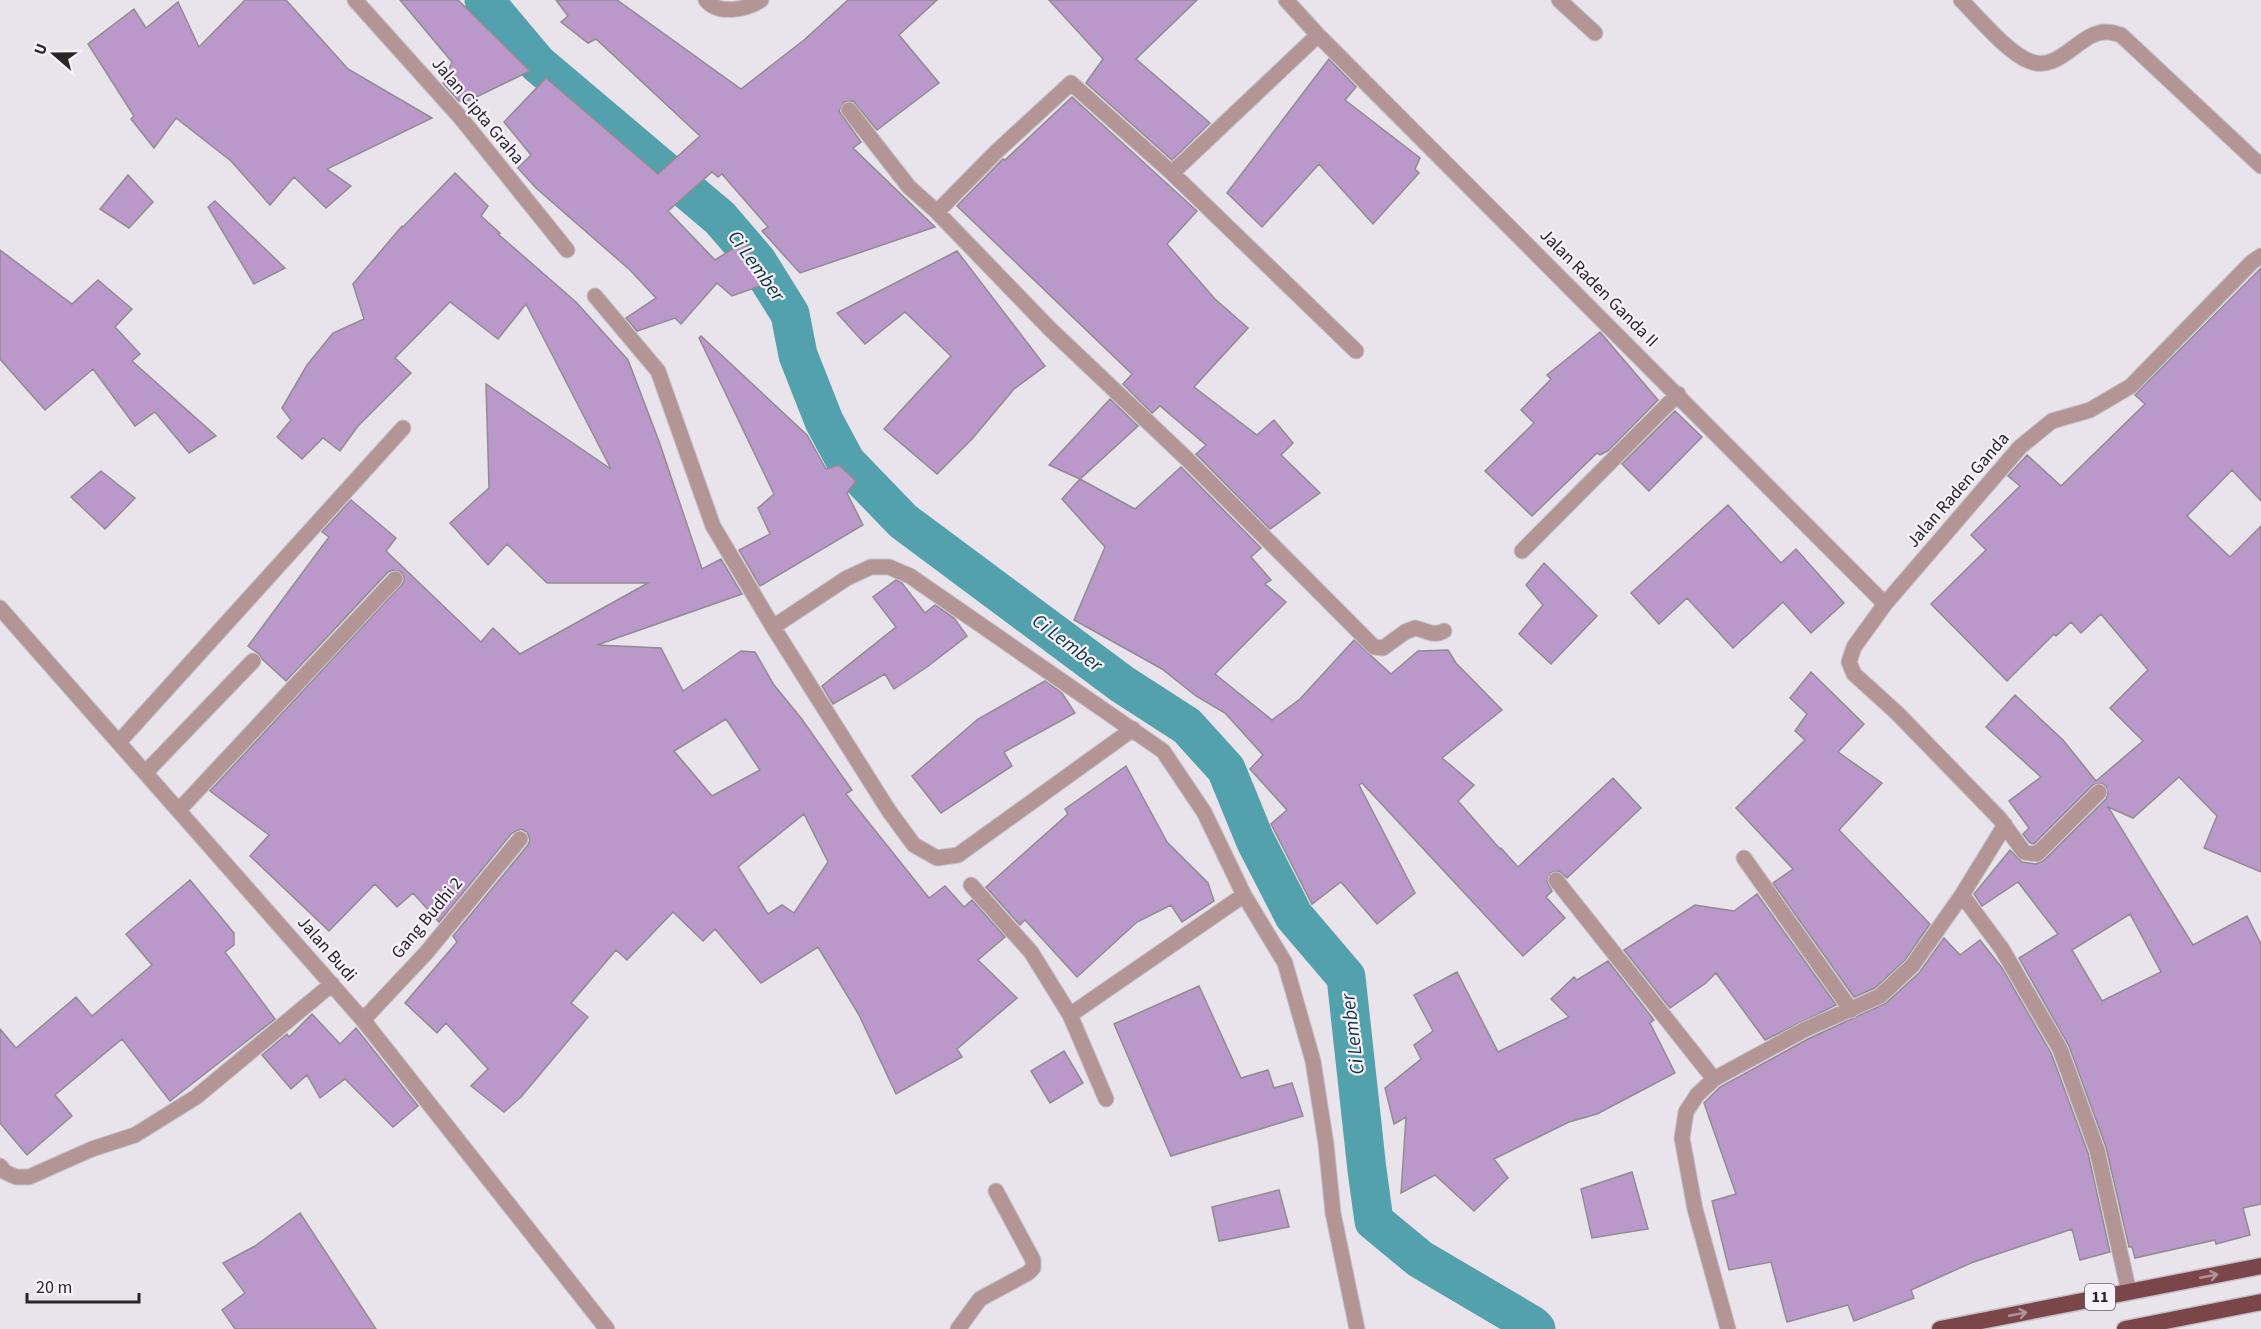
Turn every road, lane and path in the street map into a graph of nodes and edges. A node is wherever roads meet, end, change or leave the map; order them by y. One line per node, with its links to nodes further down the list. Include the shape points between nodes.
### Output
1 (355, 0): 13 (street, Jalan Cipta Graha, via 460,117)
2 (706, 0): 3 (street, via 721,9 740,9)
3 (761, 0)
4 (1286, 0): 8 (street, Jalan Raden Ganda II)
5 (1558, 0): 7 (street)
6 (1961, 0): 10 (street, via 2017,54 2031,62 2050,64 2084,40 2106,32 2121,35)
7 (1595, 33)
8 (1318, 35): 11 (street); 17 (street, Jalan Raden Ganda II)
9 (849, 110): 12 (street, via 909,187)
10 (2261, 166)
11 (1172, 173): 12 (street, via 1071,83); 16 (street)
12 (937, 212): 24 (street, via 1050,329 1187,459 1374,647 1383,648 1415,628 1438,634)
13 (567, 250)
14 (2261, 256): 21 (street, Jalan Raden Ganda, via 2131,386 2090,410 2052,421 2020,447)
15 (595, 296): 23 (street, via 657,371 713,526)
16 (1356, 351)
17 (1678, 394): 19 (street); 21 (street, Jalan Raden Ganda II)
18 (404, 428): 27 (street)
19 (1522, 551)
20 (395, 579): 30 (street)
21 (1885, 603): 31 (street, Jalan Raden Ganda, via 1854,647 1849,662 1854,674)
22 (0, 608): 27 (street, Jalan Budi)
23 (773, 627): 26 (street, via 847,578 871,567 889,567 910,576); 26 (street, via 889,811 914,845 937,858 958,855)
24 (1444, 631)
25 (253, 660): 28 (street)
26 (1133, 729): 36 (street, via 1163,751 1204,812)
27 (119, 742): 28 (street, Jalan Budi)
28 (146, 772): 30 (street, Jalan Budi)
29 (2099, 792): 31 (street, Jalan Raden Ganda, via 2037,854 2024,852)
30 (179, 810): 38 (street, Jalan Budi)
31 (2005, 825): 37 (street)
32 (520, 839): 41 (street, Gang Budhi 2, via 432,946)
33 (1744, 858): 39 (street)
34 (1556, 880): 42 (street)
35 (971, 885): 40 (street, via 1031,952)
36 (1244, 895): 40 (street); 51 (street, via 1285,963 1313,1061 1333,1213)
37 (1962, 895): 39 (street, via 1912,966 1880,996); 47 (street, via 2002,949 2060,1049 2097,1150)
38 (332, 984): 41 (street, Jalan Budi); 44 (street, via 196,1097 135,1135 28,1177 16,1177)
39 (1851, 1010): 42 (street, via 1804,1030)
40 (1070, 1016): 43 (street)
41 (363, 1020): 49 (street, Jalan Budi)
42 (1714, 1079): 52 (street, via 1686,1112 1682,1138 1695,1209)
43 (1106, 1099)
44 (0, 1166)
45 (996, 1191): 50 (street, via 1033,1260 1033,1268 980,1299)
46 (2261, 1266): 47 (highway, 11, one-way to 46)
47 (2129, 1292): 53 (highway, 11, one-way to 47)
48 (2261, 1302): 54 (highway, 11)
49 (607, 1329)
50 (958, 1329)
51 (1357, 1329)
52 (1728, 1329)
53 (1940, 1329)
54 (2125, 1329)

